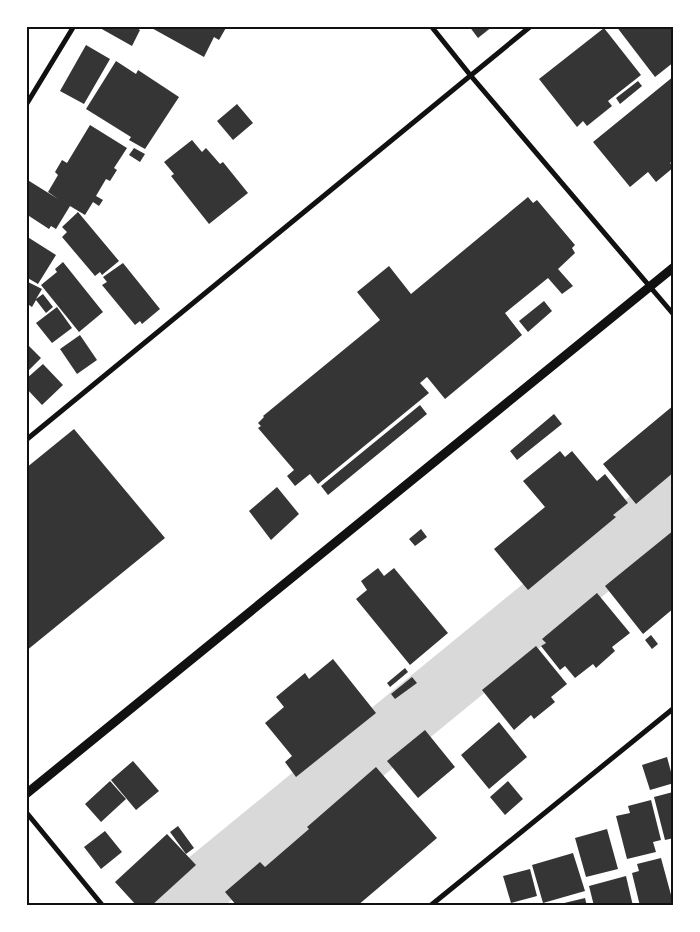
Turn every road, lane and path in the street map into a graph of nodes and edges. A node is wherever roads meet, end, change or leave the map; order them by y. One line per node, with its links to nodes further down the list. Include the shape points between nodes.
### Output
1 (74, 26): 5 (street)
2 (431, 26): 4 (street)
3 (531, 26): 4 (street)
4 (471, 76): 7 (street); 9 (street)
5 (26, 105)
6 (674, 266): 7 (street)
7 (649, 287): 8 (street); 11 (street)
8 (674, 316)
9 (26, 440)
10 (674, 708): 14 (street)
11 (26, 794)
12 (26, 812): 13 (street)
13 (103, 906)
14 (430, 906)

